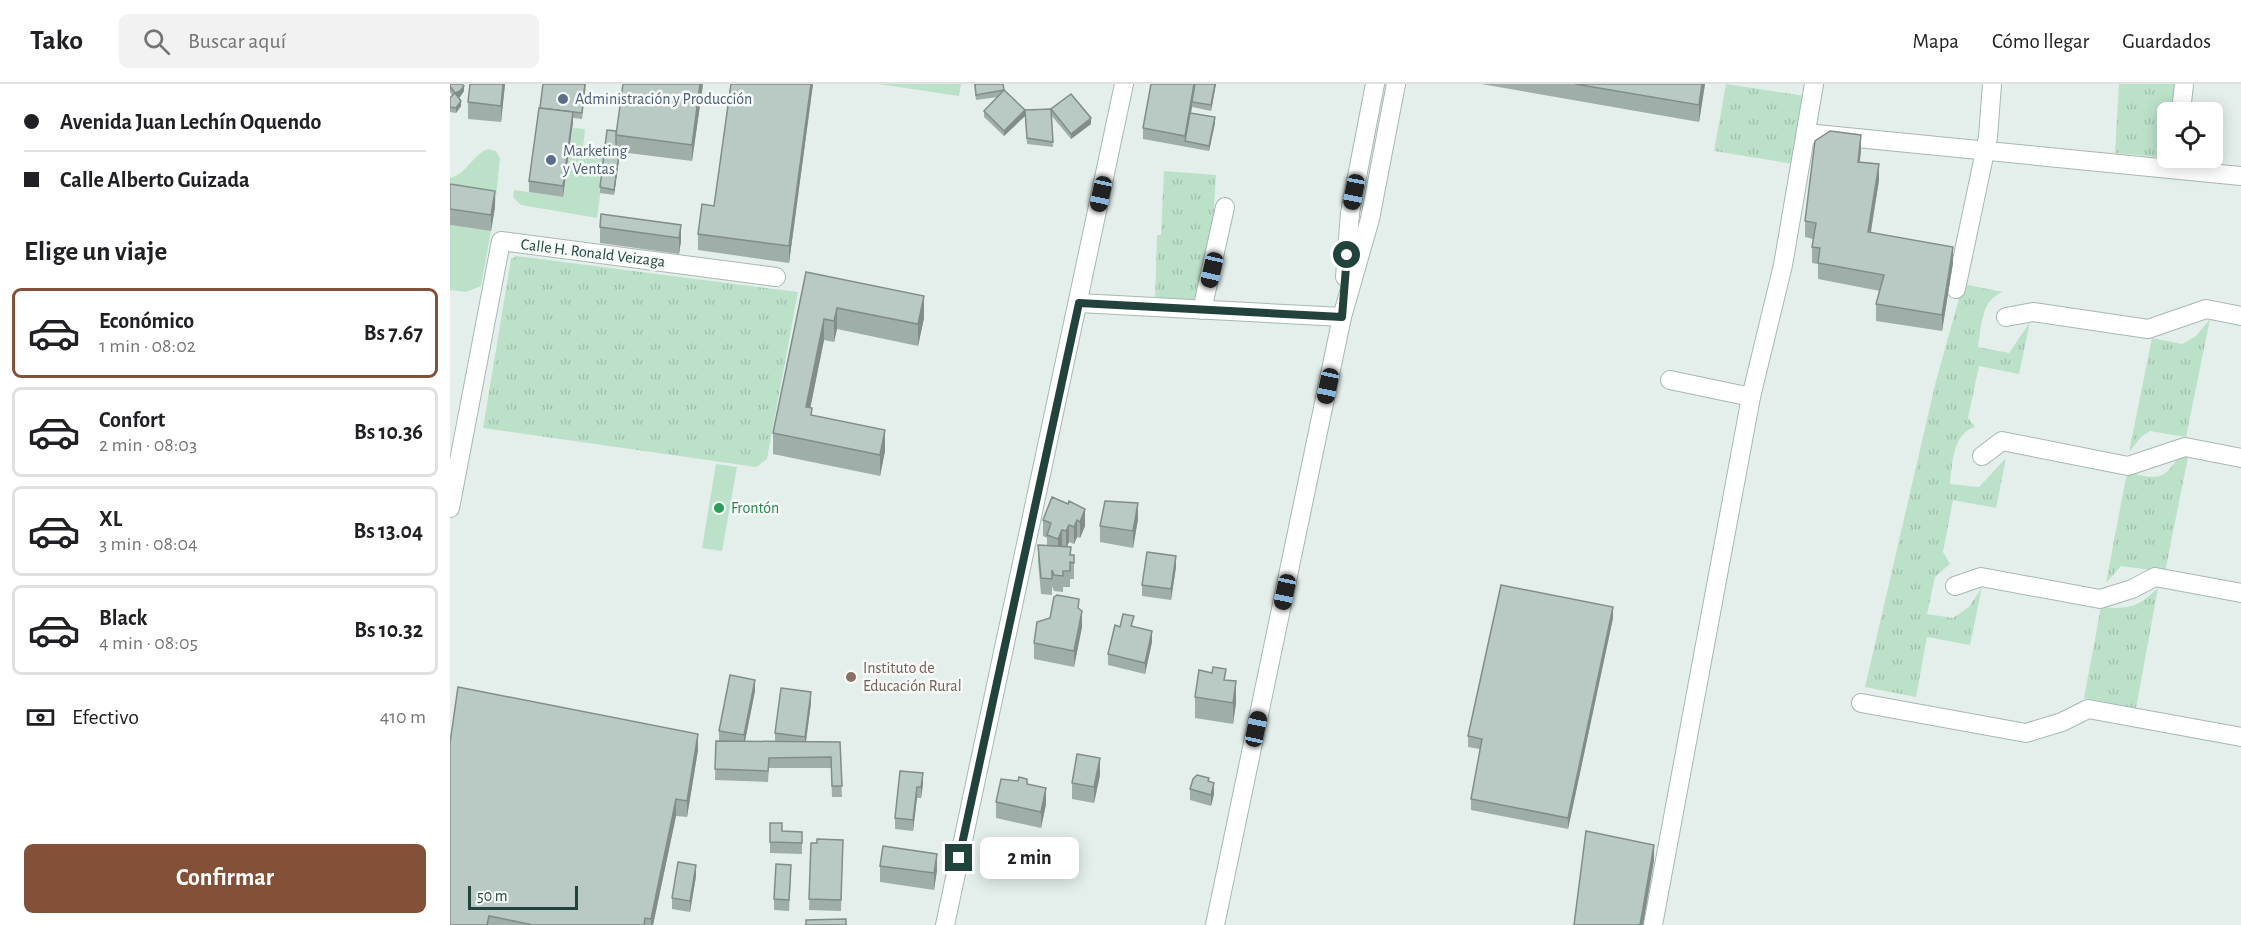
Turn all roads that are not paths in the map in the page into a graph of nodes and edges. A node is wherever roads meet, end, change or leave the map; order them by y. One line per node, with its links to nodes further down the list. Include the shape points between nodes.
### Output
1 (1124, 84): 16 (street)
2 (1375, 84): 19 (street, via 1350,213)
3 (1396, 84): 19 (street, via 1370,219)
4 (1814, 84): 8 (street)
5 (1992, 84): 9 (street)
6 (2184, 84): 7 (street)
7 (2182, 102)
8 (1806, 133): 9 (street); 22 (street, via 1784,265)
9 (1984, 152): 10 (street); 15 (street)
10 (2157, 163)
11 (2198, 168): 12 (street)
12 (2241, 176)
13 (1225, 207): 17 (street)
14 (776, 277): 25 (street, Calle H. Ronald Veizaga, via 501,241)
15 (1956, 289)
16 (1079, 303): 17 (street); 30 (street)
17 (1202, 310): 19 (street)
18 (2241, 316): 20 (street, via 2206,309 2148,329 2033,312)
19 (1342, 317): 31 (street)
20 (2006, 317)
21 (1670, 380): 22 (street)
22 (1751, 397): 32 (street)
23 (1982, 456): 24 (street, via 2002,441 2128,466 2185,447)
24 (2241, 458)
25 (450, 508)
26 (1955, 586): 27 (street, via 1981,577 2100,599 2155,577)
27 (2241, 593)
28 (1861, 703): 29 (street, via 2026,733 2088,709)
29 (2241, 737)
30 (945, 925)
31 (1215, 925)
32 (1653, 925)

